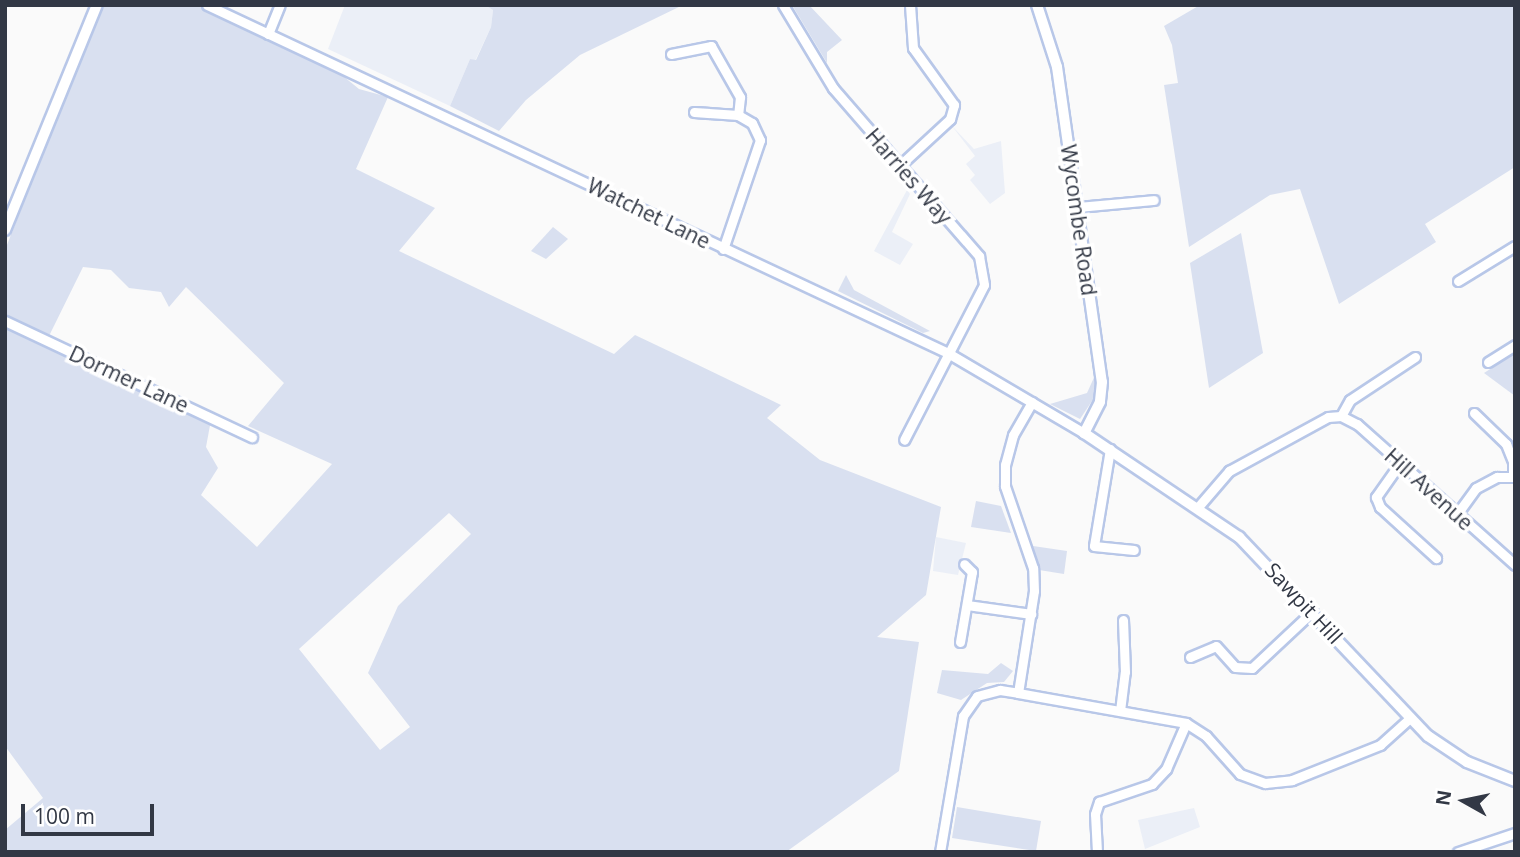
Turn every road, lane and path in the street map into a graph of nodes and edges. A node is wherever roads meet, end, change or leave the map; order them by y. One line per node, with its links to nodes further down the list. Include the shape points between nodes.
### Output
1 (97, 5): 14 (street)
2 (207, 5): 7 (street, Watchet Lane)
3 (280, 5): 7 (street)
4 (783, 5): 11 (street, Harries Way, via 833,88)
5 (910, 5): 11 (street, via 914,48 954,104 950,119)
6 (1037, 5): 13 (street, Wycombe Road, via 1057,67)
7 (268, 34): 16 (street, Watchet Lane)
8 (671, 54): 10 (street, via 711,47 740,97)
9 (694, 112): 10 (street)
10 (738, 115): 16 (street, via 752,123 760,139)
11 (898, 167): 20 (street, Harries Way, via 979,256 984,285)
12 (1154, 200): 13 (street)
13 (1077, 207): 26 (street, Wycombe Road, via 1102,382 1100,402)
14 (5, 230)
15 (1515, 246): 17 (street)
16 (723, 249): 20 (street, Watchet Lane)
17 (1458, 281)
18 (5, 321): 27 (street, Dormer Lane)
19 (1515, 345): 22 (street)
20 (948, 353): 23 (street, Watchet Lane); 28 (street, Harries Way)
21 (1415, 357): 25 (street, via 1350,400)
22 (1488, 362)
23 (1032, 402): 26 (street, Watchet Lane); 40 (street, via 1013,435 1004,465 1005,486 1033,568)
24 (1474, 413): 31 (street, via 1506,444)
25 (1341, 416): 30 (street, Hill Avenue, via 1357,424); 32 (street, via 1328,417 1228,471)
26 (1084, 433): 29 (street, Sawpit Hill)
27 (252, 437)
28 (904, 440)
29 (1110, 449): 32 (street, Sawpit Hill); 34 (street, via 1094,546)
30 (1400, 463): 33 (street, Hill Avenue); 35 (street, via 1376,497 1380,507)
31 (1514, 477): 33 (street, via 1497,477 1476,488)
32 (1198, 507): 39 (street, Sawpit Hill, via 1258,554)
33 (1457, 514): 37 (street, Hill Avenue)
34 (1134, 550)
35 (1436, 558)
36 (964, 564): 38 (street, via 972,572)
37 (1515, 565)
38 (967, 605): 40 (street); 42 (street)
39 (1313, 611): 43 (street, via 1252,668 1235,667 1216,646); 46 (street, Sawpit Hill)
40 (1031, 614): 44 (street)
41 (1123, 620): 45 (street, via 1125,672)
42 (960, 642)
43 (1190, 657)
44 (1018, 693): 45 (street); 50 (street, via 1000,690 977,696 963,716)
45 (1120, 711): 47 (street)
46 (1410, 718): 47 (street, via 1380,745 1292,780 1265,783 1240,774 1206,736); 48 (street, Sawpit Hill, via 1467,762)
47 (1186, 723): 51 (street, via 1166,769 1152,784 1099,802 1095,814)
48 (1515, 781)
49 (1515, 833): 52 (street)
50 (940, 852)
51 (1097, 852)
52 (1458, 852)

